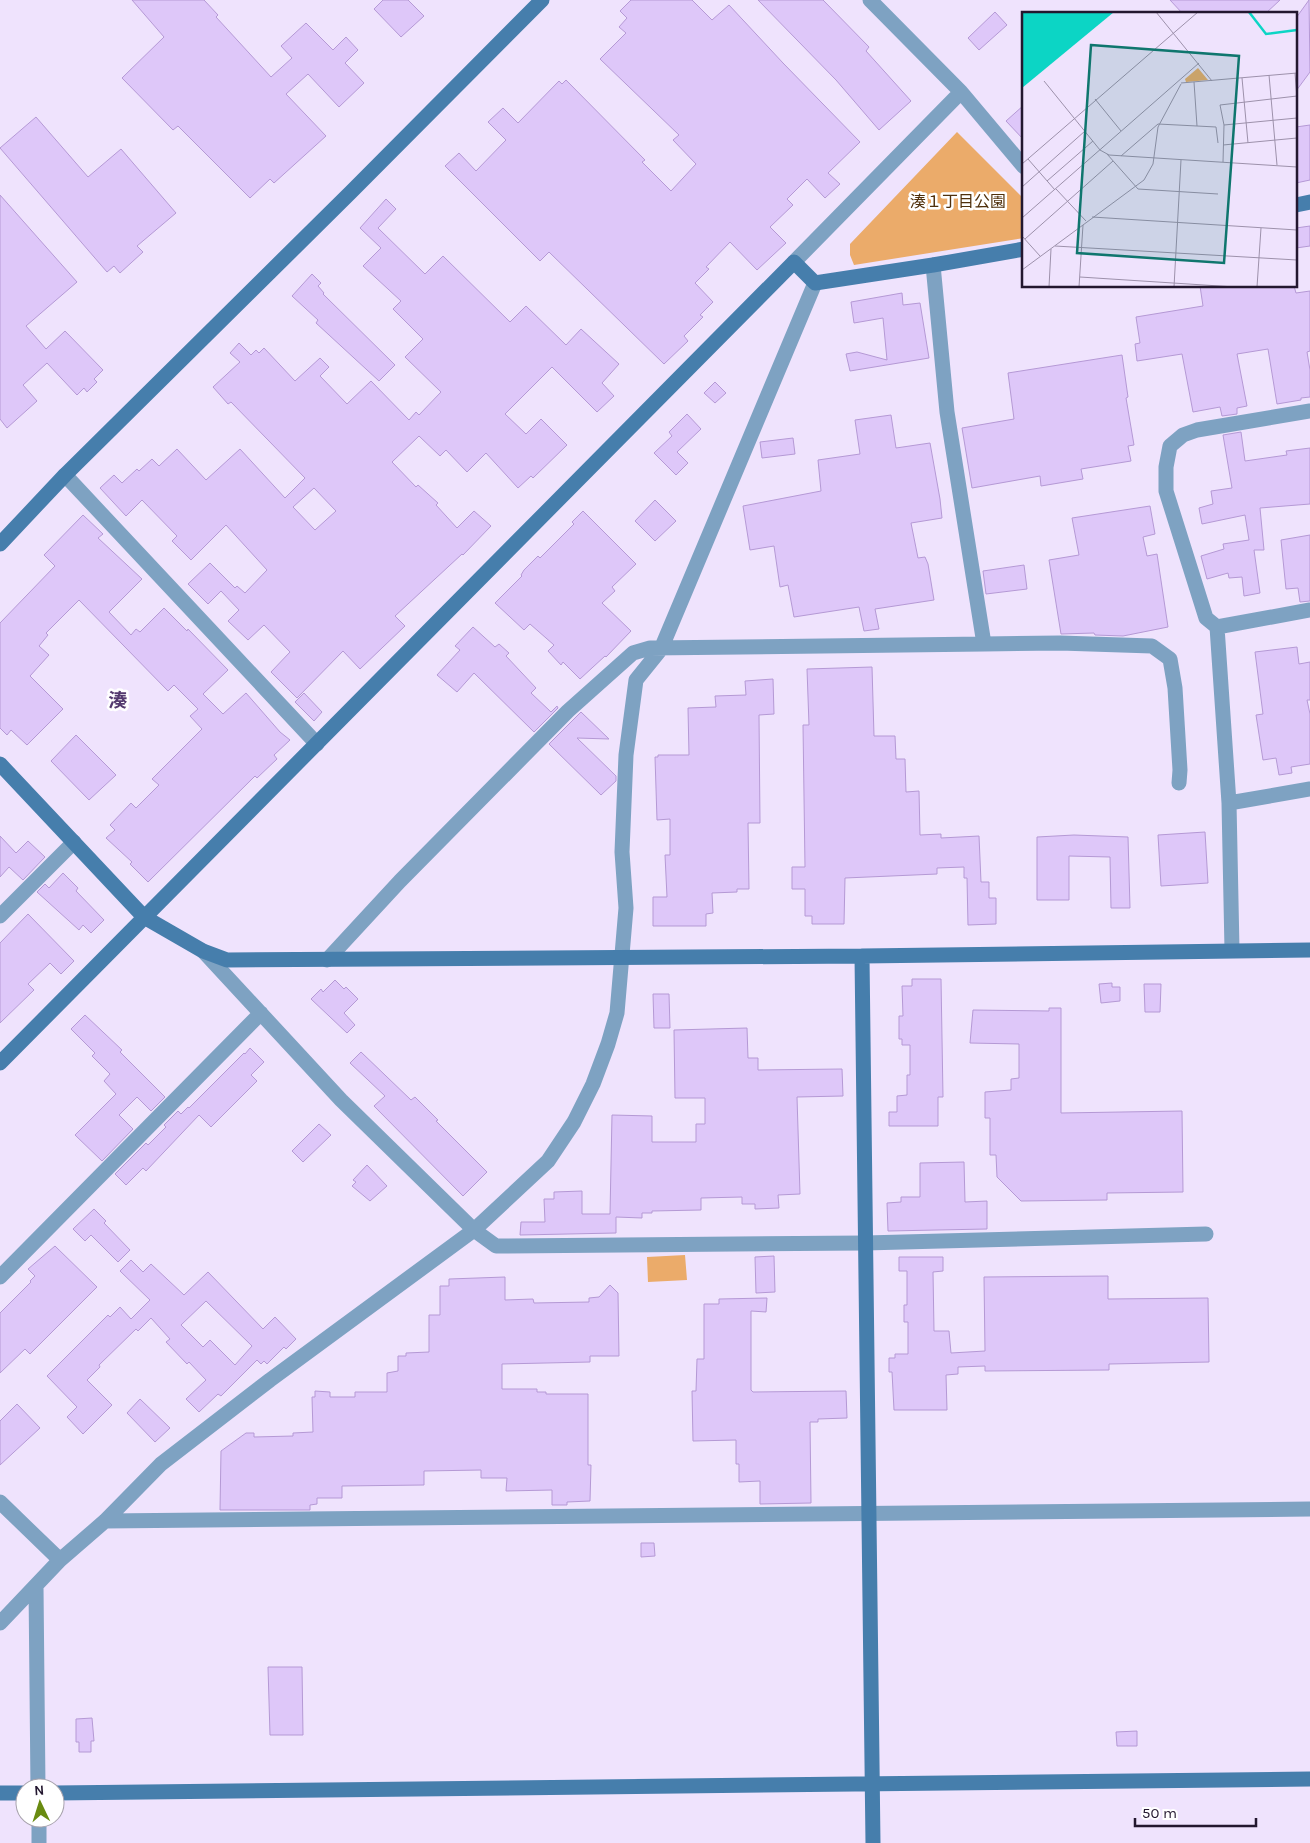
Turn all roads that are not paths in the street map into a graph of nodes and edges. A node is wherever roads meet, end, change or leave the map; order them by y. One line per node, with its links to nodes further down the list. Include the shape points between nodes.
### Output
1 (542, 0): 10 (street)
2 (870, 0): 3 (street)
3 (961, 92): 4 (street); 6 (street)
4 (1022, 165)
5 (1022, 249): 7 (street)
6 (794, 262): 8 (street); 16 (street)
7 (933, 265): 8 (street); 14 (street, via 947,412)
8 (814, 283): 15 (street)
9 (1310, 411): 13 (street, via 1198,430 1182,435 1170,446 1166,491 1206,618)
10 (65, 475): 11 (street); 16 (street)
11 (0, 544)
12 (1310, 610): 13 (street)
13 (1216, 627): 20 (street)
14 (984, 644): 15 (street); 18 (street, via 1152,646 1170,660 1177,711)
15 (661, 649): 28 (street, via 636,680 626,756 622,852 626,908); 29 (street, via 650,648 633,653 605,676 400,880)
16 (317, 744): 23 (street)
17 (0, 764): 21 (street)
18 (1179, 783)
19 (1310, 789): 20 (street)
20 (1229, 803): 24 (street)
21 (74, 842): 22 (street); 23 (street)
22 (0, 916)
23 (144, 917): 26 (street); 31 (street)
24 (1232, 950): 25 (street); 27 (street)
25 (1310, 950)
26 (203, 951): 29 (street, via 227,960); 30 (street)
27 (862, 956): 28 (street); 34 (street)
28 (622, 958): 29 (street); 32 (street, via 617,1013 608,1044 574,1122 548,1161)
29 (327, 960)
30 (261, 1013): 32 (street, via 341,1100); 35 (street)
31 (0, 1063)
32 (474, 1230): 34 (street, via 496,1246); 39 (street, via 161,1464)
33 (1206, 1234): 34 (street)
34 (865, 1243): 38 (street)
35 (0, 1276)
36 (0, 1502): 40 (street)
37 (1310, 1509): 38 (street)
38 (869, 1514): 39 (street); 45 (street)
39 (105, 1521): 40 (street)
40 (60, 1560): 41 (street)
41 (36, 1586): 42 (street); 43 (street)
42 (0, 1623)
43 (38, 1778)
44 (1310, 1779): 45 (street)
45 (872, 1784): 48 (street); 51 (street)
46 (0, 1793): 47 (street)
47 (15, 1793)
48 (65, 1793)
49 (39, 1828): 50 (street)
50 (39, 1843)
51 (873, 1843)

